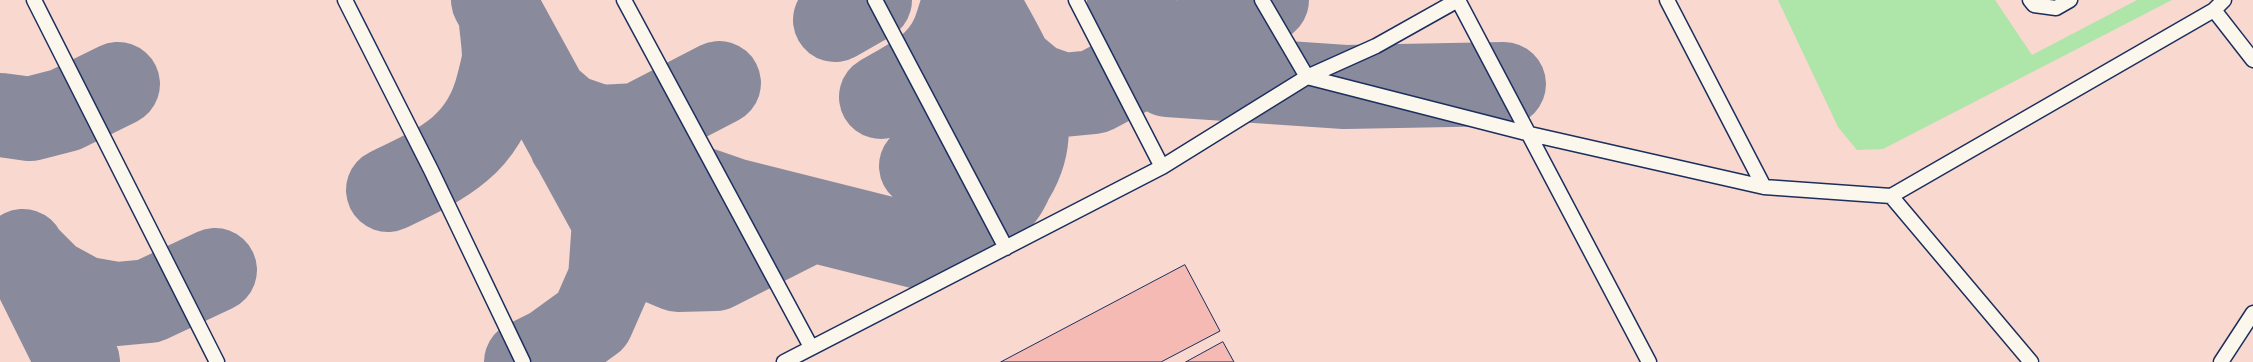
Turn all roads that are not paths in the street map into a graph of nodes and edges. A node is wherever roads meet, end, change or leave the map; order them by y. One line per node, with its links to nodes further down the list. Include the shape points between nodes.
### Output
1 (34, 0): 21 (lane)
2 (345, 0): 22 (lane, via 431,170)
3 (624, 0): 20 (lane)
4 (875, 0): 18 (lane)
5 (1076, 0): 15 (lane)
6 (1262, 0): 13 (lane)
7 (1458, 0): 13 (lane, via 1376,46); 14 (lane)
8 (1667, 0): 16 (lane)
9 (2030, 0): 10 (lane, via 2034,5 2056,8)
10 (2070, 0)
11 (2219, 5): 12 (lane); 17 (lane)
12 (2253, 60)
13 (1307, 77): 14 (lane); 15 (lane)
14 (1530, 134): 16 (lane); 24 (lane)
15 (1162, 167): 18 (lane)
16 (1764, 187): 17 (lane)
17 (1891, 196): 25 (lane)
18 (1006, 248): 20 (lane)
19 (2253, 313): 26 (lane)
20 (812, 347): 23 (lane)
21 (217, 362)
22 (523, 362)
23 (784, 362)
24 (1650, 362)
25 (2031, 362)
26 (2221, 362)

